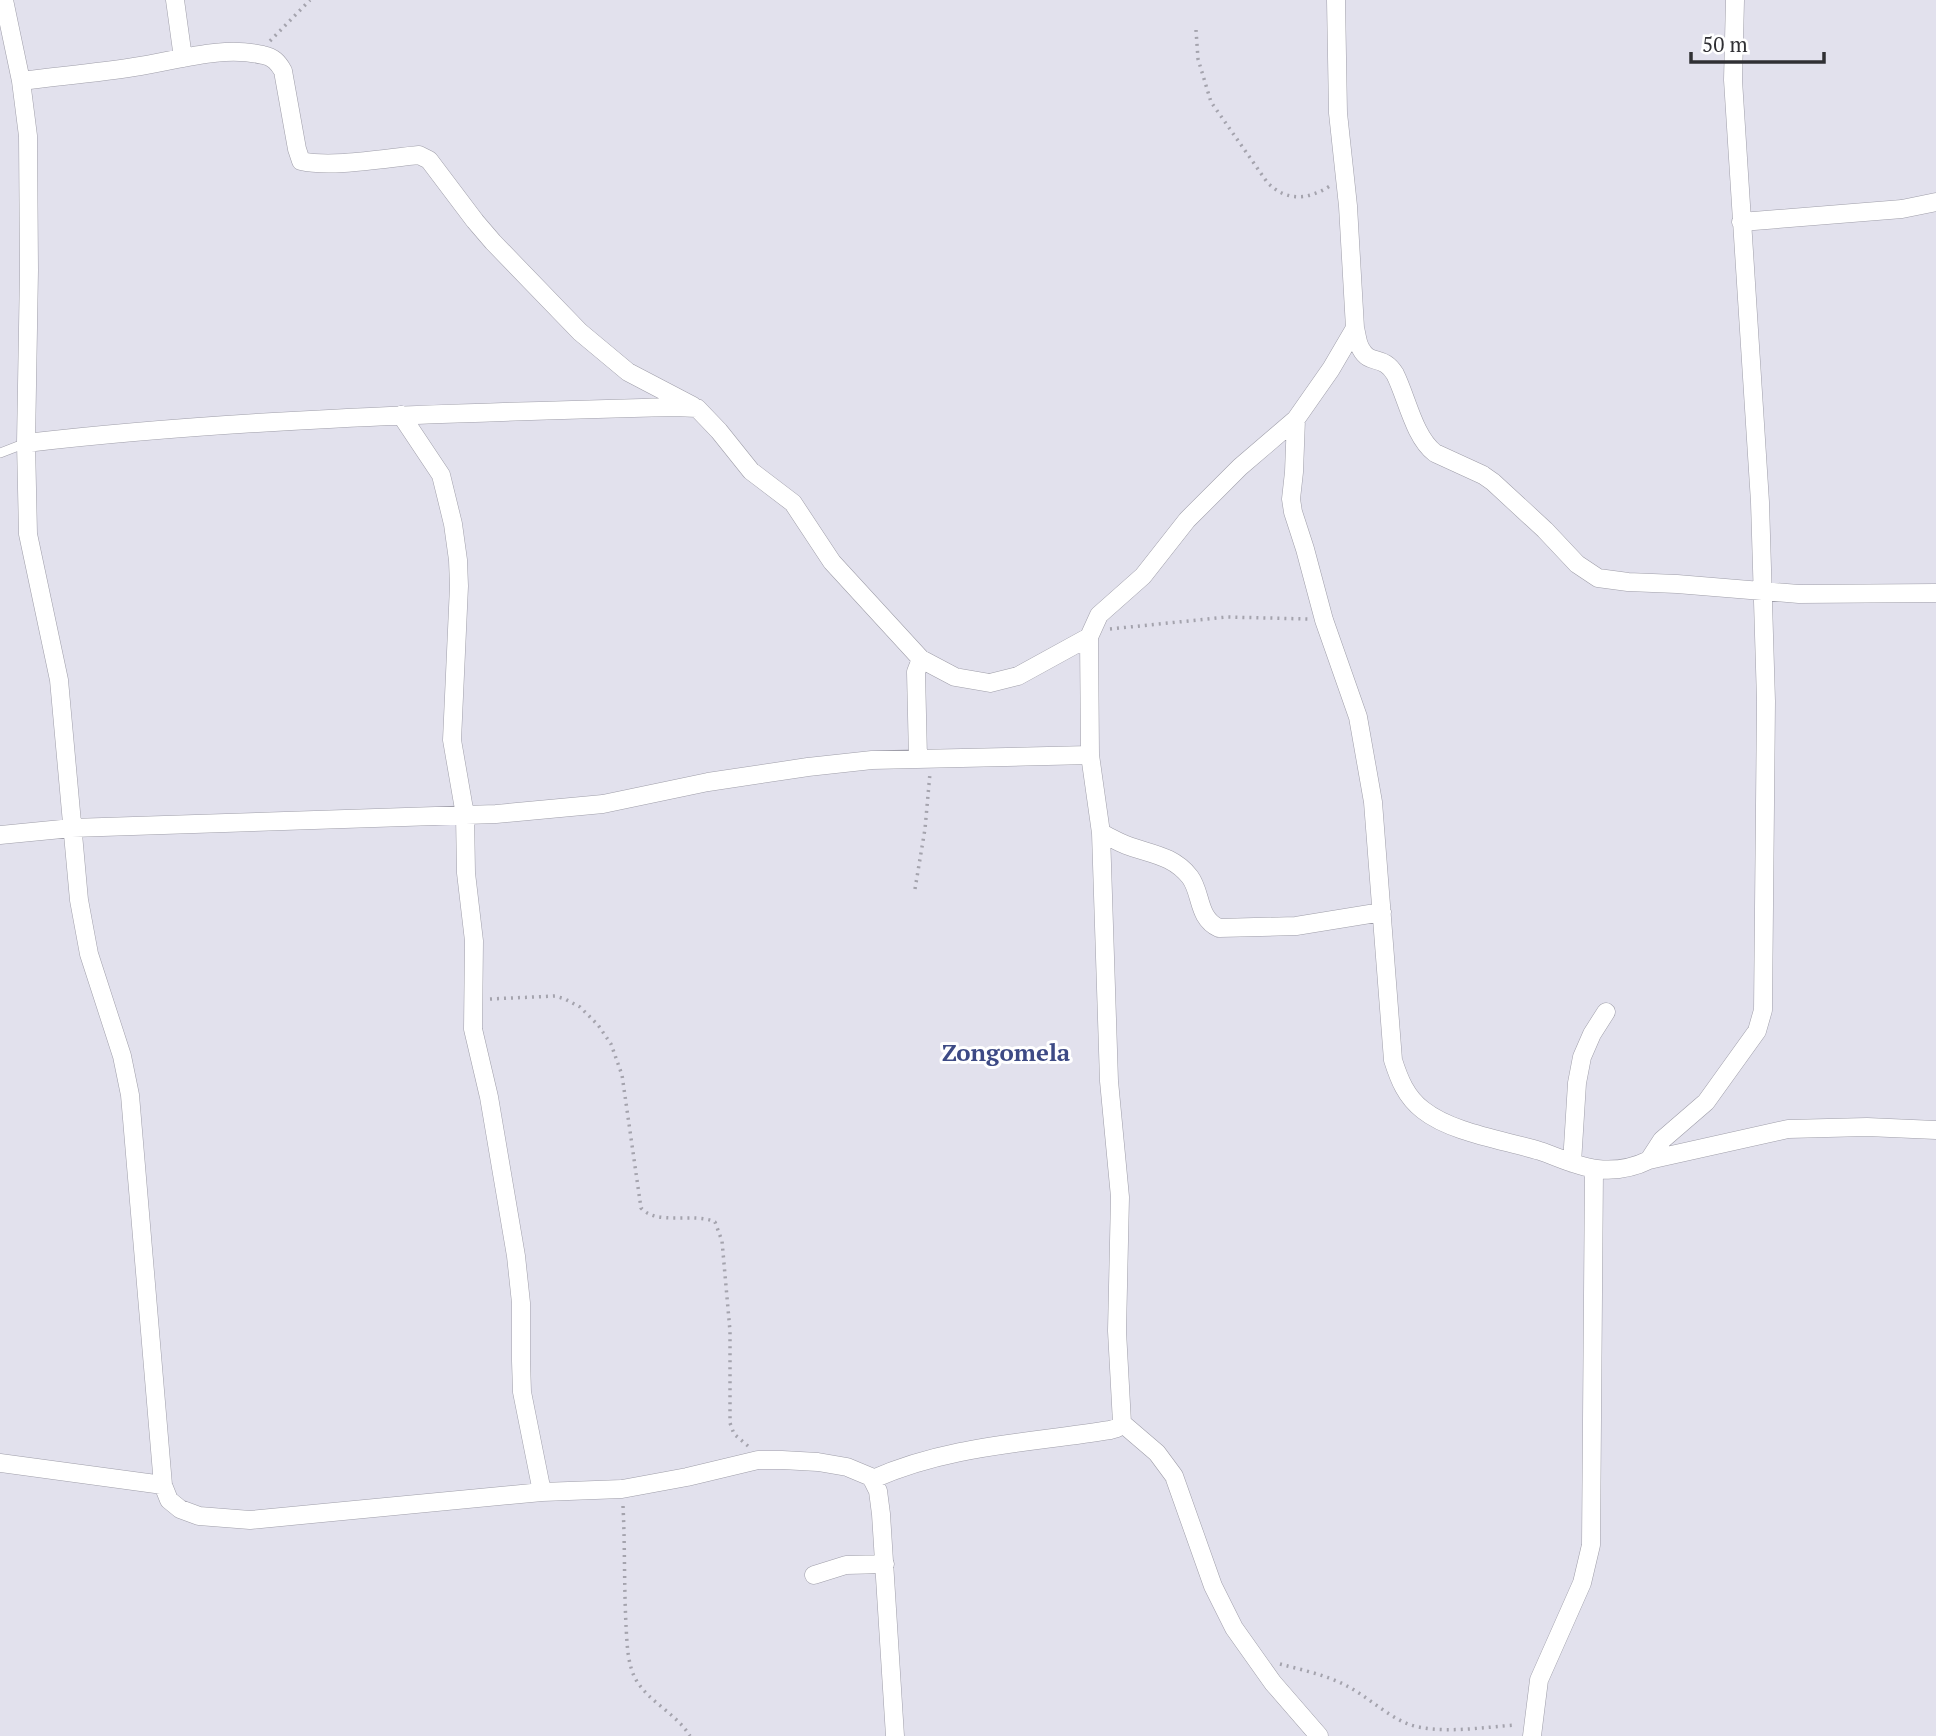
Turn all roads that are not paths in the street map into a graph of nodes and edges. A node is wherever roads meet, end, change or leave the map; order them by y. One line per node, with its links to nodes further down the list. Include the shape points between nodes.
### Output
1 (175, 0): 5 (street)
2 (1336, 0): 9 (street, via 1338,113)
3 (1735, 0): 8 (street, via 1733,80)
4 (3, 3): 6 (street)
5 (183, 58): 6 (street); 10 (street, via 217,53 275,59 287,84 301,160 350,162 419,155 429,160 475,221 580,332 628,372)
6 (21, 81): 13 (street, via 29,180)
7 (1936, 202): 8 (street)
8 (1741, 222): 15 (street)
9 (1355, 328): 12 (street); 15 (street, via 1363,353 1386,363 1394,373 1428,448 1493,482 1587,572 1614,581)
10 (697, 408): 11 (street); 18 (street, via 751,471 793,503 832,562)
11 (401, 415): 13 (street, via 209,425); 21 (street, via 441,475 453,524 459,586 452,740)
12 (1296, 419): 17 (street, via 1187,520 1143,576 1102,612); 25 (street, via 1292,505 1324,620 1359,717 1373,802)
13 (26, 443): 14 (lane); 22 (street, via 28,534 59,680)
14 (0, 453)
15 (1762, 592): 16 (street); 28 (street, via 1766,701 1763,1010 1757,1031 1706,1102 1662,1140)
16 (1936, 593)
17 (1091, 633): 18 (street, via 1018,676 990,683 955,677); 19 (street)
18 (920, 659): 20 (street, via 916,672)
19 (1090, 755): 20 (street); 23 (street)
20 (925, 758): 21 (street, via 808,767 603,804)
21 (465, 815): 22 (street); 35 (street, via 474,941 473,1033 489,1097 517,1266 522,1303 522,1392)
22 (72, 828): 24 (street); 34 (street, via 89,954 130,1095)
23 (1101, 833): 25 (street, via 1182,868 1194,883 1206,918 1219,928 1296,926); 31 (street, via 1109,1081 1120,1197 1117,1331)
24 (0, 835)
25 (1382, 912): 29 (street, via 1393,1060 1409,1096 1444,1124)
26 (1606, 1012): 29 (street, via 1582,1057)
27 (1936, 1130): 28 (street, via 1787,1129)
28 (1649, 1160): 30 (street, via 1627,1168)
29 (1572, 1163): 30 (street)
30 (1594, 1169): 38 (street, via 1591,1545 1582,1583 1539,1680)
31 (1122, 1423): 33 (street, via 1110,1430 995,1444 902,1466); 40 (street, via 1157,1453 1174,1476 1213,1586 1234,1628)
32 (0, 1463): 34 (street)
33 (873, 1479): 35 (street, via 847,1467 818,1462 758,1460 622,1489); 36 (street)
34 (163, 1485): 35 (street, via 169,1500 180,1509 199,1516 250,1520)
35 (542, 1492)
36 (885, 1564): 37 (street, via 846,1565); 39 (street)
37 (814, 1575)
38 (1536, 1733)
39 (895, 1736)
40 (1319, 1736)

